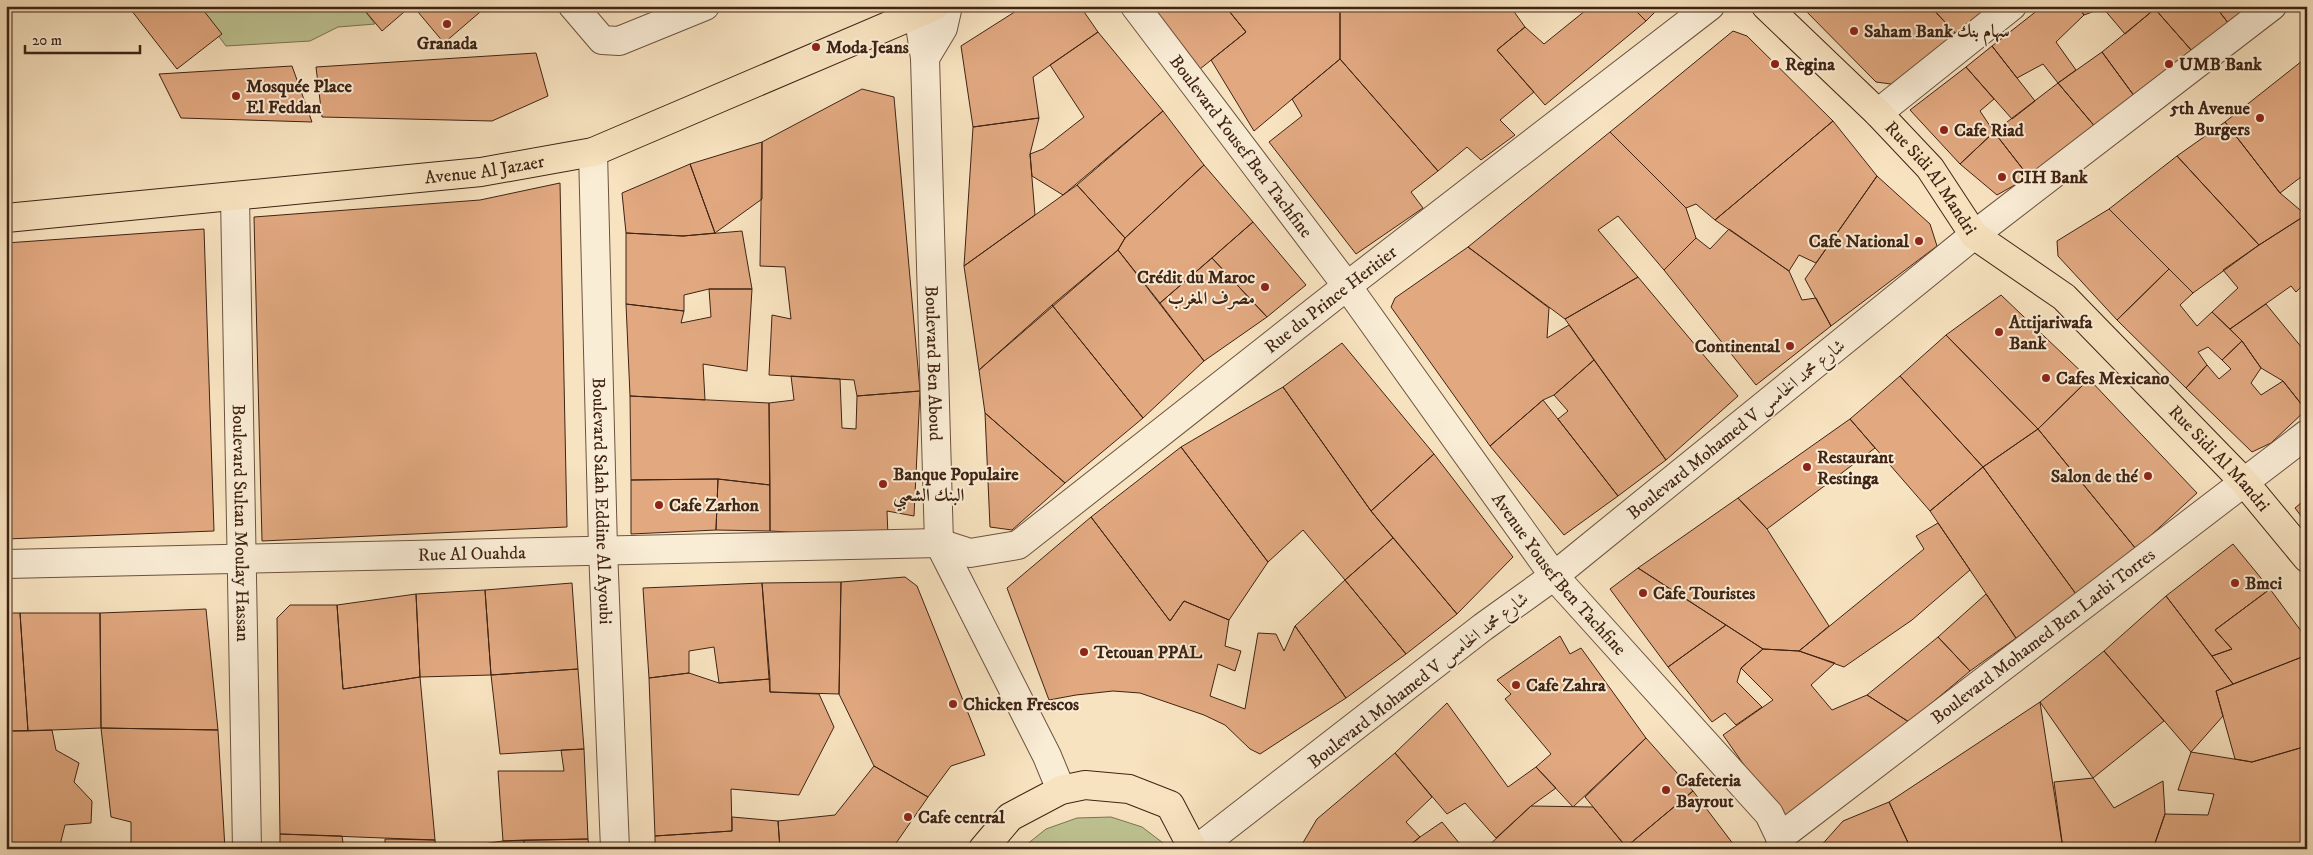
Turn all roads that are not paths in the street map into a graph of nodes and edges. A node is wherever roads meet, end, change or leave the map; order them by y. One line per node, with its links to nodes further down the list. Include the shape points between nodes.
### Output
1 (573, 6): 2 (street, via 602,40 619,41)
2 (705, 6)
3 (948, 6): 10 (street, via 943,28)
4 (1135, 6): 16 (street, Boulevard Yousef Ben Tachfine)
5 (1710, 6): 16 (street, Rue du Prince Heritier)
6 (1766, 6): 11 (main road, Rue Sidi Al Mandri)
7 (2012, 6): 11 (street)
8 (2272, 6): 15 (street, Boulevard Mohamed V شارع محمد الخامس)
9 (923, 8): 10 (street, Boulevard Ben Aboud); 12 (main road, Avenue Al Jazaer)
10 (925, 58): 19 (street, Boulevard Ben Aboud)
11 (1878, 113): 15 (main road, Rue Sidi Al Mandri, via 1930,168)
12 (593, 152): 13 (main road, Avenue Al Jazaer, via 481,172); 20 (street, Boulevard Salah Eddine Al Ayoubi)
13 (235, 196): 14 (main road, Avenue Al Jazaer); 22 (street, Boulevard Sultan Moulay Hassan)
14 (6, 218)
15 (1974, 235): 18 (main road, Rue Sidi Al Mandri, via 2064,297); 24 (street, Boulevard Mohamed V شارع محمد الخامس)
16 (1348, 286): 19 (street, Rue du Prince Heritier, via 1018,545 970,553); 24 (street, Avenue Yousef Ben Tachfine)
17 (2307, 434): 18 (street, Boulevard Mohamed Ben Larbi Torres)
18 (2246, 483): 21 (main road, Rue Sidi Al Mandri); 26 (street, Boulevard Mohamed Ben Larbi Torres)
19 (939, 543): 20 (street, Rue Al Ouahda); 25 (street, Boulevard Ben Aboud, via 1047,756)
20 (603, 549): 22 (street, Rue Al Ouahda); 28 (street, Boulevard Salah Eddine Al Ayoubi)
21 (2307, 558)
22 (240, 560): 23 (street, Rue Al Ouahda); 27 (street, Boulevard Sultan Moulay Hassan)
23 (6, 564)
24 (1554, 576): 26 (street, Avenue Yousef Ben Tachfine, via 1769,814); 31 (street, Boulevard Mohamed V شارع محمد الخامس, via 1483,627)
25 (1061, 790): 29 (main road, via 1010,817); 30 (main road, via 1085,785 1129,788 1170,805)
26 (1780, 843)
27 (247, 849)
28 (615, 849)
29 (983, 849)
30 (1192, 849)
31 (1197, 849)

